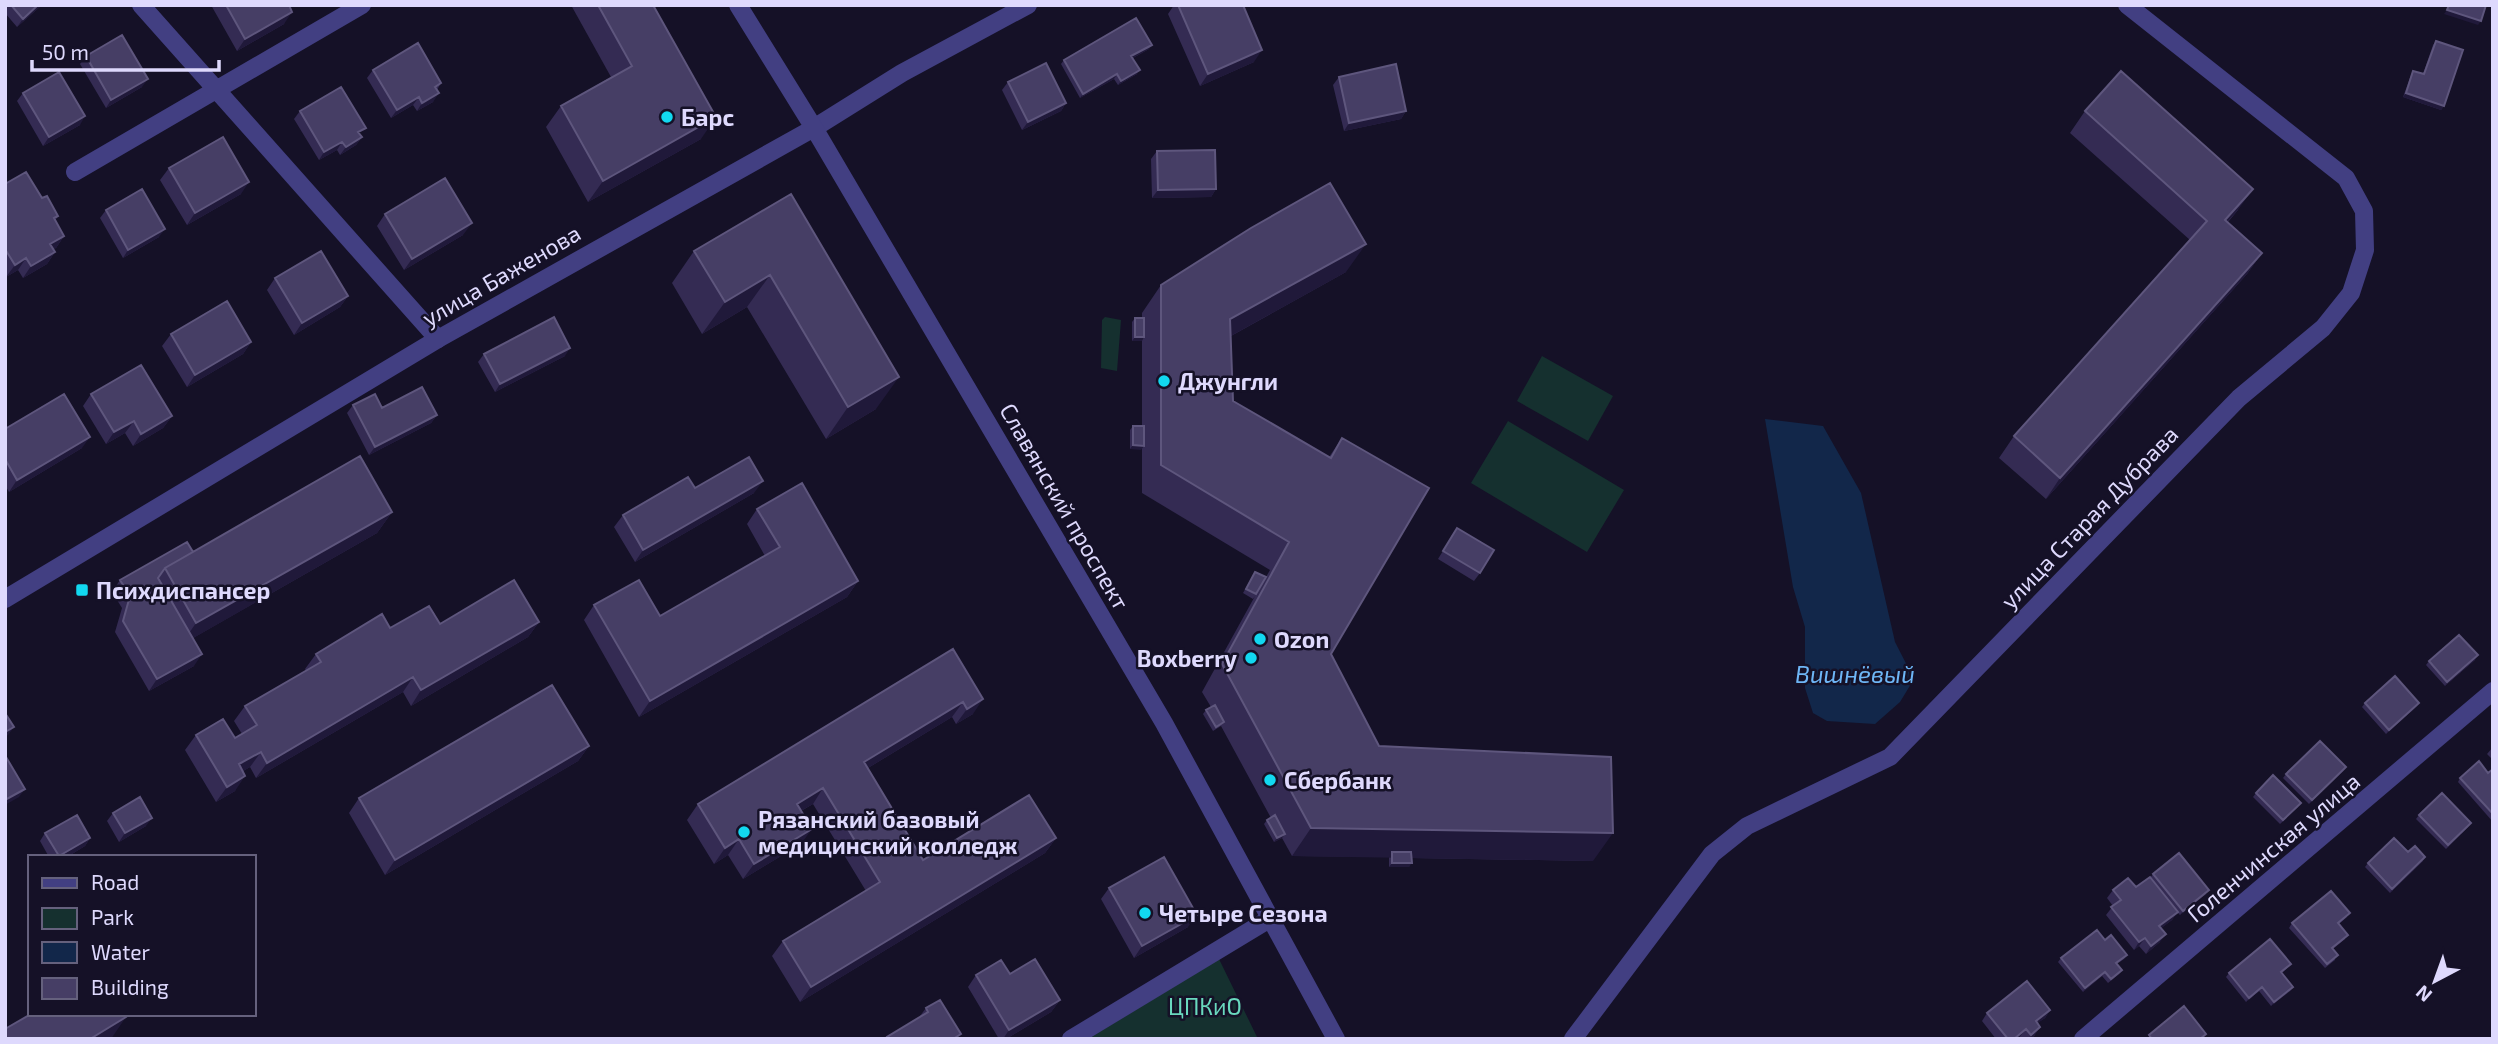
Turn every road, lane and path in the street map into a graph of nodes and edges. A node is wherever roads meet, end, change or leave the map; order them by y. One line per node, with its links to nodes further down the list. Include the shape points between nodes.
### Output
1 (141, 5): 6 (street)
2 (362, 5): 6 (street)
3 (738, 5): 7 (street, Славянский проспект)
4 (1028, 5): 7 (street, улица Баженова)
5 (2127, 5): 15 (street, улица Старая Дубрава, via 2346,178 2364,211 2365,250 2351,293 2323,328 2239,398 1890,757 1747,826 1712,854)
6 (216, 90): 8 (street); 9 (street)
7 (814, 128): 9 (street, улица Баженова); 12 (street, Славянский проспект, via 1164,723)
8 (75, 172)
9 (438, 339): 10 (street, улица Баженова)
10 (5, 599)
11 (2493, 691): 16 (street, Голенчинская улица)
12 (1271, 918): 13 (street); 14 (street, Славянский проспект)
13 (1071, 1039)
14 (1336, 1039)
15 (1573, 1039)
16 (2083, 1039)

